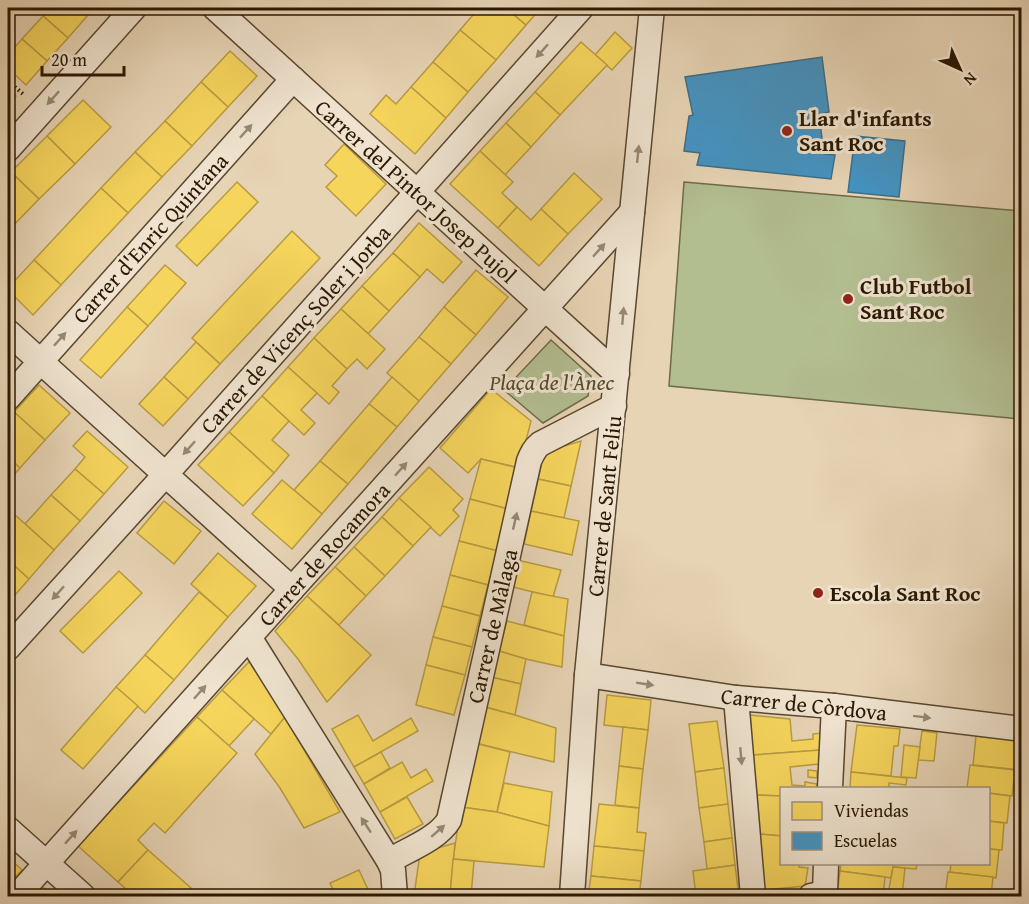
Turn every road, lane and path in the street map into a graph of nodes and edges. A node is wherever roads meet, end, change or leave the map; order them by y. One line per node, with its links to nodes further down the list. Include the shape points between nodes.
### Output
1 (134, 8): 6 (street, one-way to 6)
2 (215, 8): 5 (street, Carrer del Pintor Josep Pujol)
3 (581, 8): 7 (street, Carrer de Vicenç Soler i Jorba, one-way to 7)
4 (652, 8): 8 (street, Carrer de Sant Feliu, one-way to 4)
5 (292, 79): 7 (street, Carrer del Pintor Josep Pujol); 11 (street, Carrer d'Enric Quintana, one-way to 5)
6 (8, 149)
7 (417, 192): 9 (street, Carrer del Pintor Josep Pujol); 15 (street, Carrer de Vicenç Soler i Jorba, one-way to 15)
8 (632, 213): 9 (street, Carrer de Rocamora, one-way to 8); 12 (street, Carrer de Sant Feliu, one-way to 8)
9 (545, 309): 12 (street, Carrer del Pintor Josep Pujol); 16 (street, Carrer de Rocamora, one-way to 9)
10 (8, 332): 11 (street)
11 (40, 361): 13 (street, Carrer d'Enric Quintana); 15 (street)
12 (617, 374): 14 (street, Carrer de Sant Feliu)
13 (8, 398)
14 (614, 406): 19 (street, Carrer de Sant Feliu); 25 (street, Carrer de Màlaga, one-way to 14, via 435,835 449,820 526,472 535,448)
15 (165, 475): 16 (street); 18 (street, Carrer de Vicenç Soler i Jorba, one-way to 18)
16 (292, 589): 17 (street, Carrer de Rocamora)
17 (249, 637): 25 (street, one-way to 17); 26 (street, Carrer de Rocamora, one-way to 17)
18 (8, 648)
19 (587, 675): 20 (street, Carrer de Còrdova, one-way to 20); 31 (street, Carrer de Sant Feliu)
20 (736, 698): 21 (street, Carrer de Còrdova); 32 (street, one-way to 32)
21 (834, 706): 22 (street, Carrer de Còrdova, one-way to 22); 23 (street)
22 (1022, 729)
23 (830, 787)
24 (8, 829): 26 (street)
25 (389, 861): 30 (street)
26 (46, 864): 28 (street, Carrer de Rocamora); 29 (street)
27 (826, 865): 33 (street, via 825,893)
28 (17, 897)
29 (83, 897)
30 (395, 897)
31 (572, 897)
32 (753, 897)
33 (811, 897)

